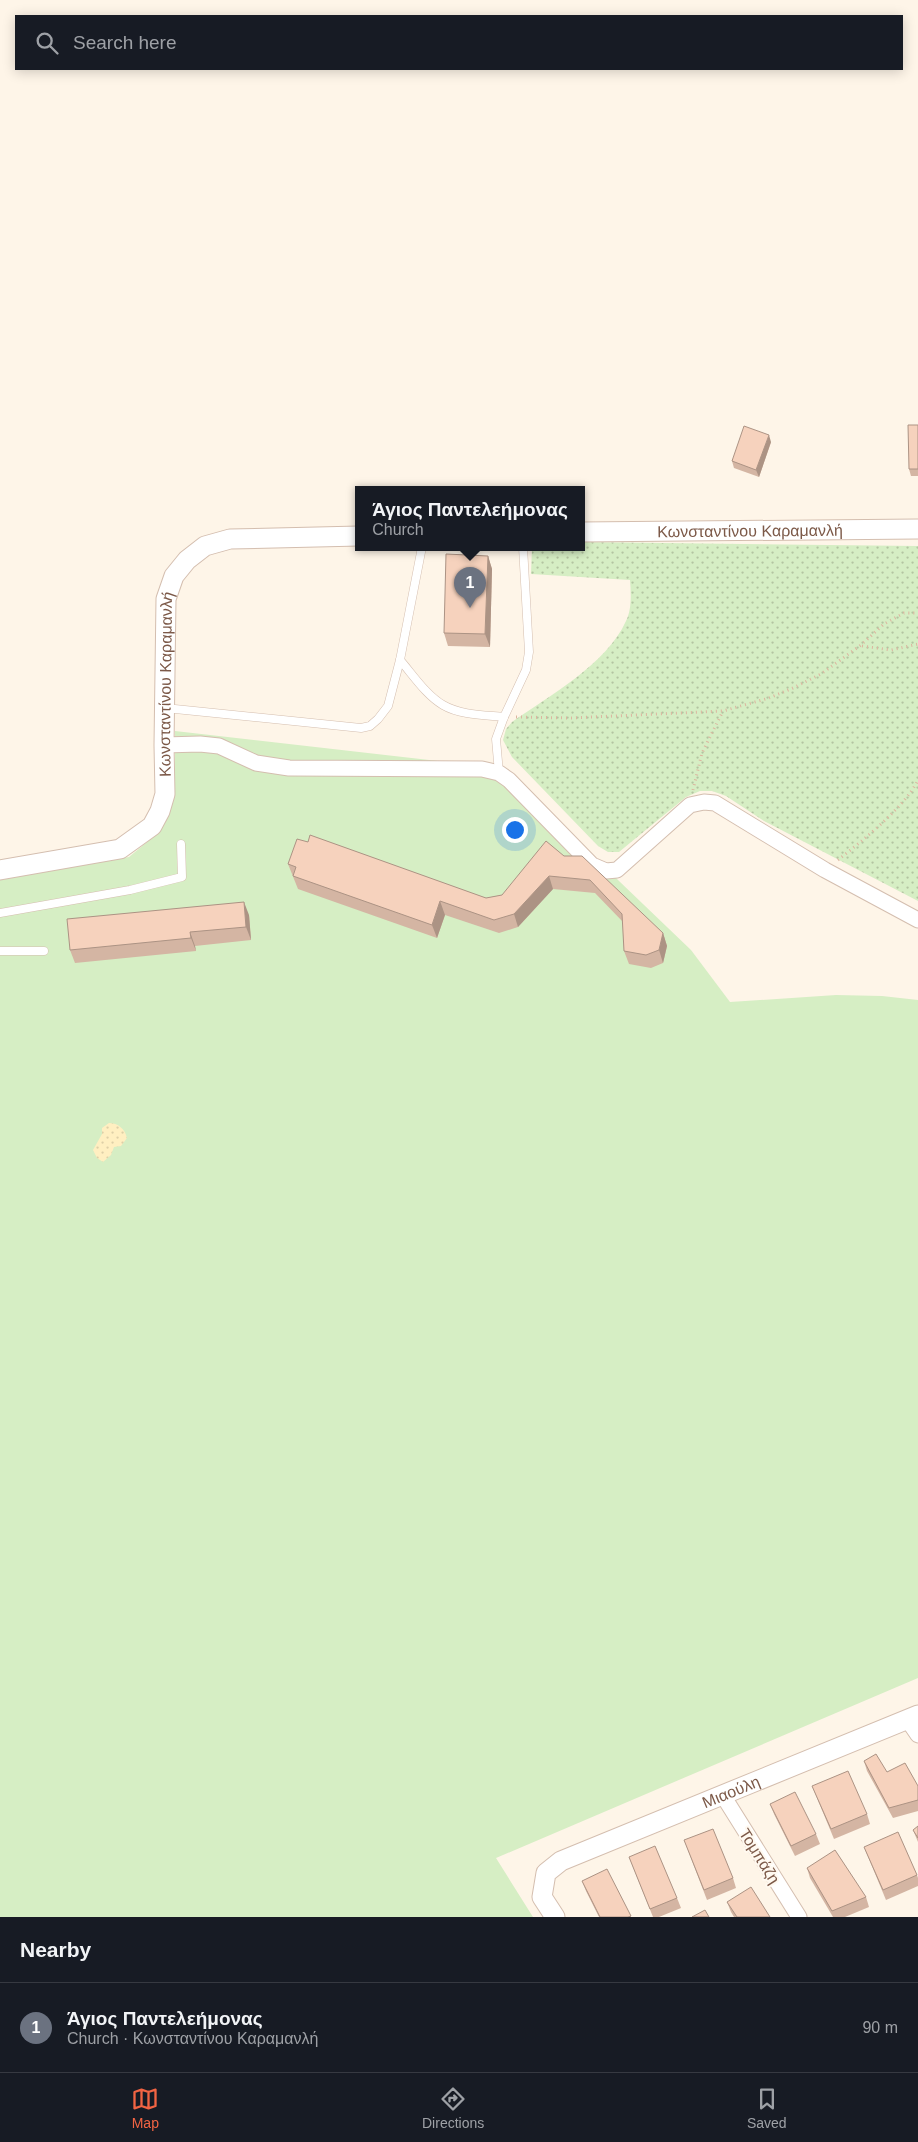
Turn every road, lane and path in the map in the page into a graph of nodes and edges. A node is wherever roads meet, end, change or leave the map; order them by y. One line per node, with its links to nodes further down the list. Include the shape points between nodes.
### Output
1 (918, 529): 2 (street, Κωνσταντίνου Καραμανλή)
2 (585, 532)
3 (355, 536): 10 (street, Κωνσταντίνου Καραμανλή, via 230,540 206,546 187,560 174,576 166,599)
4 (421, 551): 9 (lane)
5 (523, 551): 12 (lane, via 529,652 526,670)
6 (918, 613): 8 (path, via 904,613 884,624)
7 (918, 644): 8 (path, via 891,650)
8 (861, 646): 11 (path, via 821,674 793,688)
9 (400, 660): 10 (lane, via 388,706 374,723 361,728); 12 (lane, via 426,691 443,705 461,712)
10 (164, 708): 13 (street, Κωνσταντίνου Καραμανλή)
11 (723, 710): 12 (path, via 572,718); 16 (path, via 702,753)
12 (504, 717): 14 (lane, via 496,739)
13 (164, 745): 14 (street, via 219,746 256,763 289,768 482,769); 18 (street, Κωνσταντίνου Καραμανλή, via 165,794 152,826 140,836 120,849)
14 (498, 773): 16 (street, via 509,780 592,865 606,871 617,870)
15 (918, 780): 19 (path, via 894,811)
16 (690, 806): 19 (street, via 715,803)
17 (181, 844): 20 (lane, via 182,877 130,890)
18 (0, 870)
19 (825, 870): 21 (street)
20 (0, 913)
21 (918, 920)
22 (0, 951): 23 (lane)
23 (44, 951)
24 (912, 1717): 25 (street); 26 (street, Μιαούλη)
25 (918, 1735)
26 (722, 1794): 27 (street, Μιαούλη, via 561,1861 546,1873 542,1897); 28 (street, Τομπάζη)
27 (555, 1917)
28 (799, 1917)

